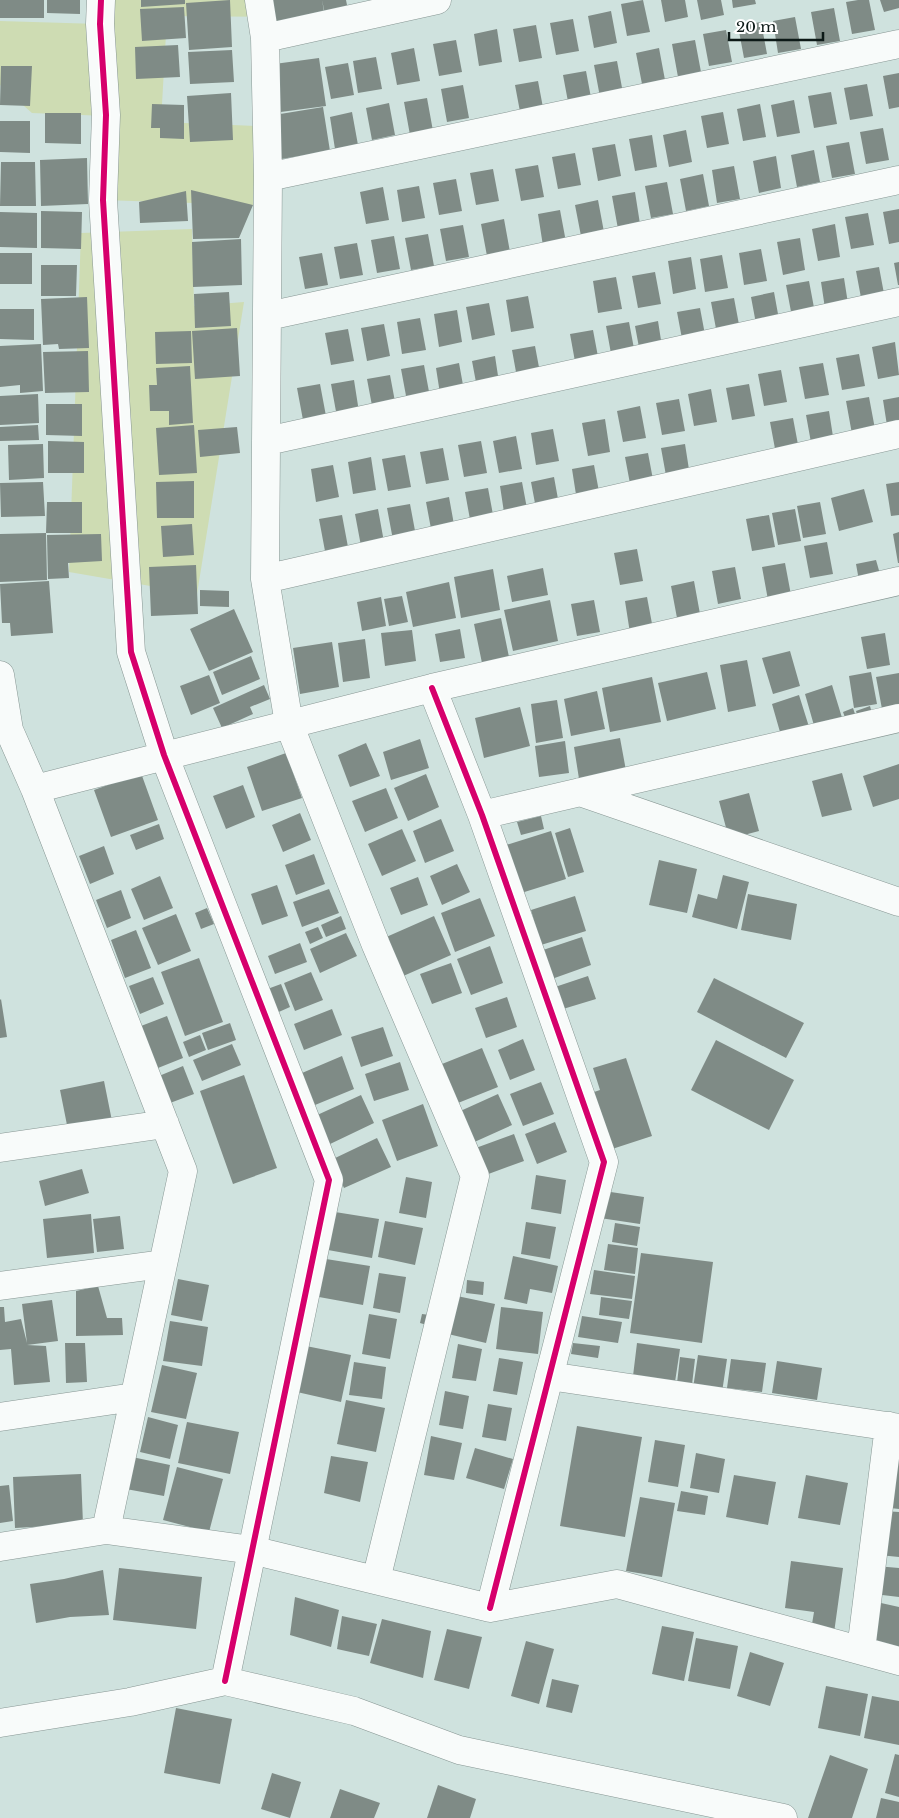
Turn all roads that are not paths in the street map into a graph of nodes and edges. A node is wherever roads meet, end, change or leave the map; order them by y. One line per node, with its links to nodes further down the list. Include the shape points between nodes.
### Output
1 (100, 0): 19 (street, via 106,115 103,200 131,652)
2 (259, 0): 4 (street)
3 (436, 0): 4 (street)
4 (264, 38): 6 (street)
5 (899, 44): 6 (street)
6 (268, 177): 9 (street)
7 (899, 180): 9 (street)
8 (899, 302): 11 (street)
9 (268, 316): 11 (street)
10 (899, 434): 12 (street)
11 (267, 441): 12 (street)
12 (266, 578): 17 (street)
13 (899, 581): 15 (street)
14 (0, 675): 18 (street)
15 (432, 688): 17 (street); 22 (street)
16 (899, 718): 21 (street)
17 (289, 724): 19 (street); 35 (street, via 376,945 475,1176)
18 (5, 730): 20 (street)
19 (164, 755): 20 (street); 34 (street, via 329,1180)
20 (35, 789): 24 (street)
21 (580, 792): 22 (street); 23 (street)
22 (482, 815): 28 (street, via 604,1162)
23 (899, 902)
24 (164, 1124): 25 (street); 26 (street, via 183,1171)
25 (0, 1148)
26 (163, 1264): 27 (street); 29 (street)
27 (0, 1286)
28 (550, 1376): 31 (street); 36 (street)
29 (134, 1397): 30 (street); 32 (street)
30 (0, 1417)
31 (894, 1427): 37 (street)
32 (106, 1530): 33 (street); 34 (street)
33 (0, 1547)
34 (252, 1550): 35 (street); 39 (street)
35 (376, 1580): 36 (street)
36 (490, 1608): 37 (street, via 617,1584)
37 (861, 1650): 38 (street)
38 (899, 1661)
39 (225, 1680): 40 (street, via 130,1702); 41 (street, via 354,1711 459,1750)
40 (0, 1723)
41 (783, 1818)

